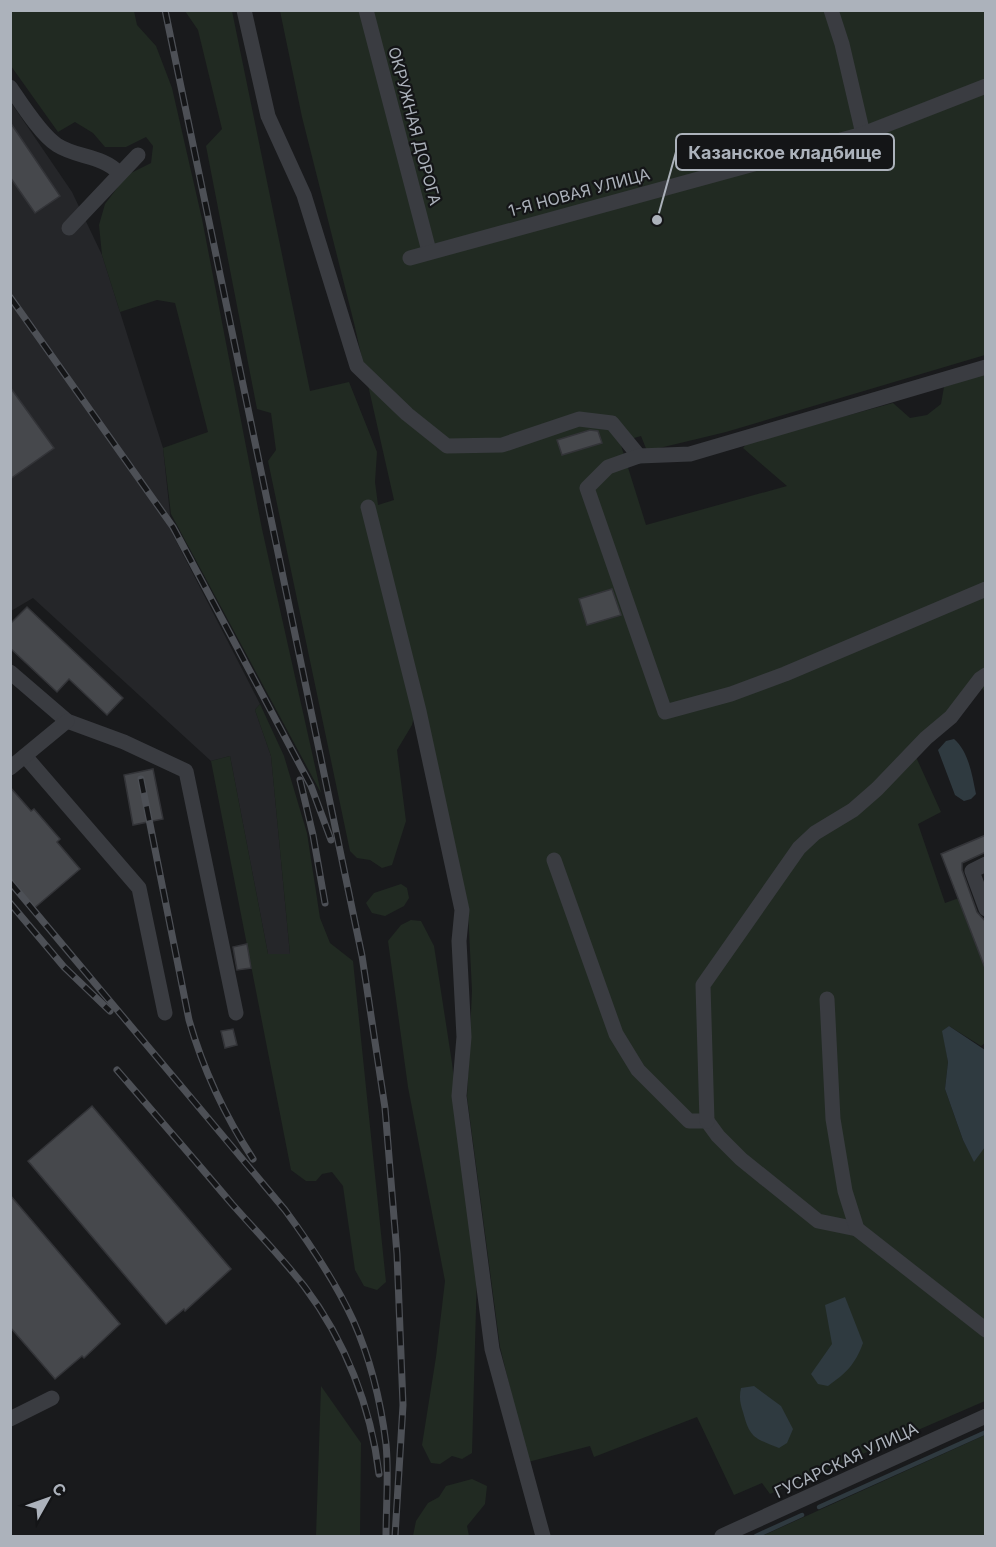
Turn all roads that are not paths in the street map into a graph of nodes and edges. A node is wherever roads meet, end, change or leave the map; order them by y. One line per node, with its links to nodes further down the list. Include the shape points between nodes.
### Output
1 (244, 10): 13 (street, via 268,116 304,195 357,366 447,446 502,445 579,419 612,423)
2 (366, 10): 10 (street, ОКРУЖНАЯ ДОРОГА)
3 (831, 10): 6 (street)
4 (10, 87): 8 (street, via 54,144 97,158)
5 (986, 87): 6 (street, 1-Я НОВАЯ УЛИЦА)
6 (863, 134): 10 (street, 1-Я НОВАЯ УЛИЦА)
7 (138, 155): 8 (street)
8 (119, 173): 9 (street)
9 (69, 228)
10 (429, 251): 11 (street, 1-Я НОВАЯ УЛИЦА)
11 (410, 258)
12 (986, 367): 13 (street, via 690,454)
13 (639, 456): 15 (street, via 608,467 587,488 665,712 785,674)
14 (368, 507): 33 (street, via 419,711 462,910 459,941 464,1037 459,1096 490,1337)
15 (986, 589)
16 (10, 672): 18 (street)
17 (986, 675): 27 (street, via 951,717 877,789 799,848 703,985)
18 (67, 721): 19 (street); 26 (street, via 186,771)
19 (25, 756): 20 (street); 25 (street, via 139,888)
20 (10, 768)
21 (554, 860): 27 (street, via 616,1034 638,1070 667,1101 689,1121)
22 (986, 864): 23 (street, via 972,871)
23 (986, 909)
24 (827, 999): 28 (street, via 833,1119 845,1191)
25 (165, 1013)
26 (236, 1013)
27 (707, 1121): 28 (street, via 741,1159 818,1221)
28 (857, 1229): 29 (street)
29 (986, 1330)
30 (52, 1398): 32 (street)
31 (986, 1416): 34 (street, ГУСАРСКАЯ УЛИЦА)
32 (10, 1419)
33 (543, 1536)
34 (722, 1536)

